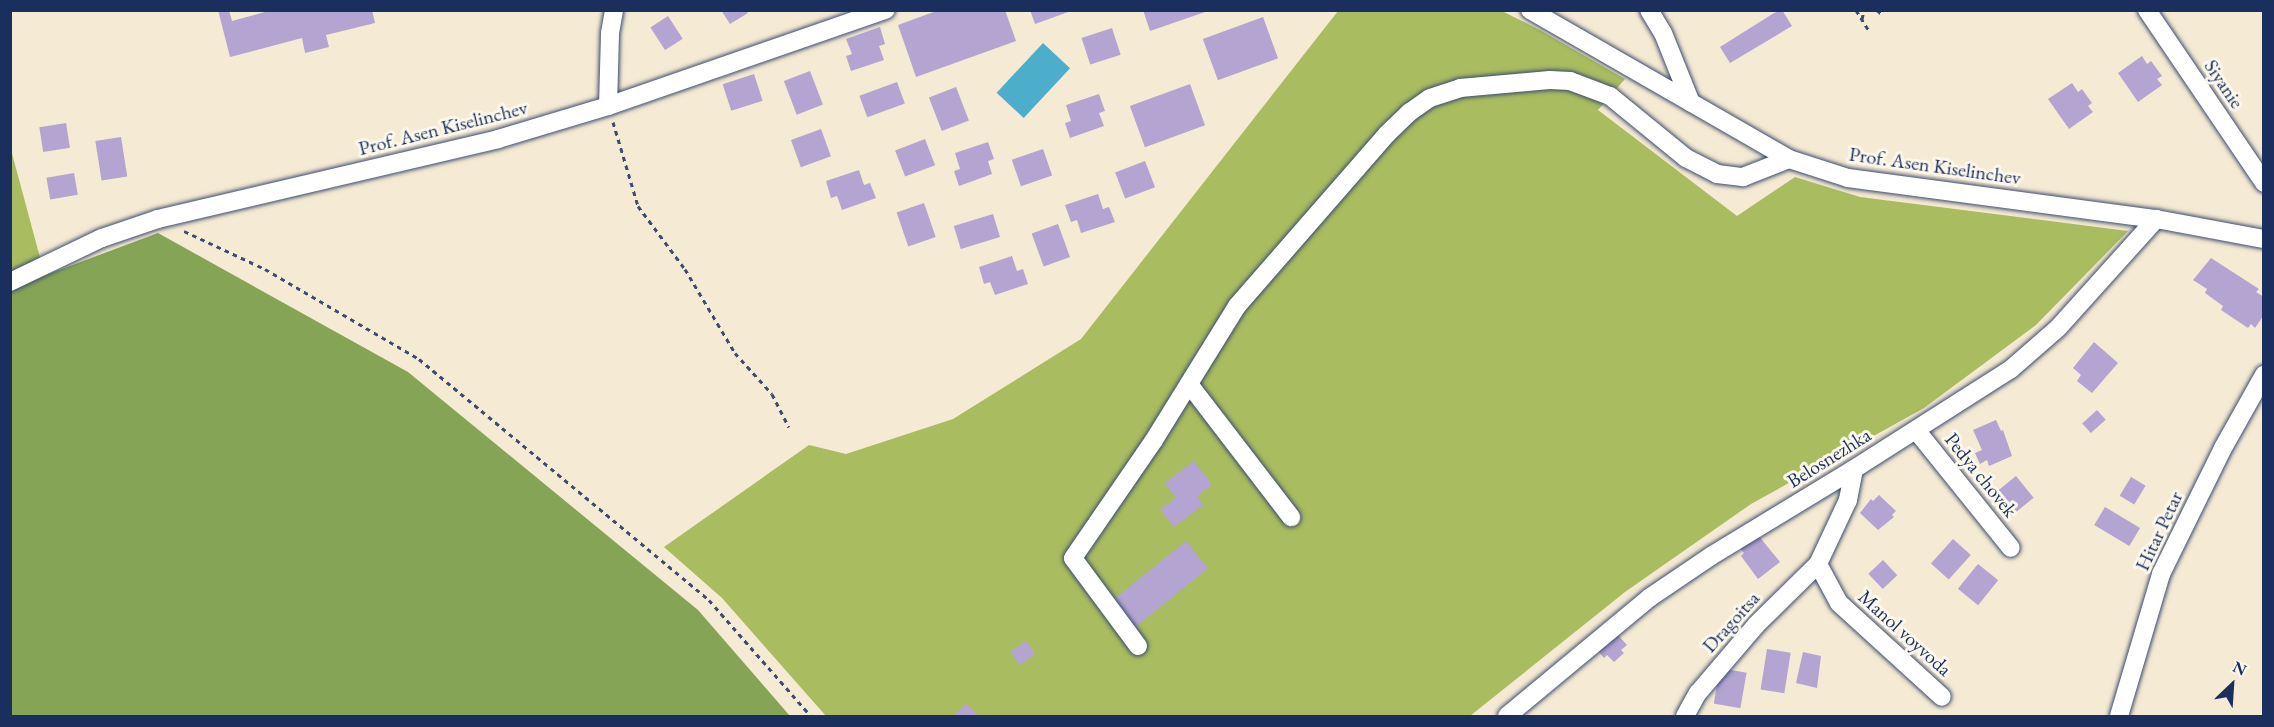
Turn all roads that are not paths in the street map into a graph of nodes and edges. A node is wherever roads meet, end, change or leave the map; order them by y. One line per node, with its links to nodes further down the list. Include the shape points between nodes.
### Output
1 (614, 10): 7 (street)
2 (886, 10): 7 (street, Prof. Asen Kiselinchev)
3 (1530, 10): 6 (street, Prof. Asen Kiselinchev)
4 (1649, 10): 6 (street, via 1663,33)
5 (2147, 10): 9 (street, Siyanie)
6 (1691, 103): 8 (street, Prof. Asen Kiselinchev)
7 (608, 106): 12 (street, Prof. Asen Kiselinchev, via 498,139 158,219 102,238)
8 (1789, 159): 10 (street, Prof. Asen Kiselinchev, via 1848,178); 14 (street, via 1743,177 1718,174 1686,158 1610,96 1570,81 1460,88 1430,98 1387,134 1255,284 1219,333)
9 (2264, 183)
10 (2156, 219): 11 (street, Prof. Asen Kiselinchev); 15 (street, Belosnezhka, via 2058,328 2011,369)
11 (2264, 239)
12 (10, 282)
13 (2264, 375): 24 (street, Hitar Petar, via 2161,574)
14 (1189, 384): 17 (street); 20 (street, via 1072,558)
15 (1916, 430): 16 (street, Belosnezhka); 18 (street, Pedya chovek)
16 (1854, 469): 19 (street, via 1848,500); 22 (street, Belosnezhka, via 1649,598)
17 (1291, 517)
18 (2011, 548)
19 (1818, 564): 21 (street, Manol voyvoda, via 1839,603); 23 (street, Dragoitsa, via 1756,625 1698,693)
20 (1138, 646)
21 (1942, 697)
22 (1507, 717)
23 (1685, 717)
24 (2119, 717)

